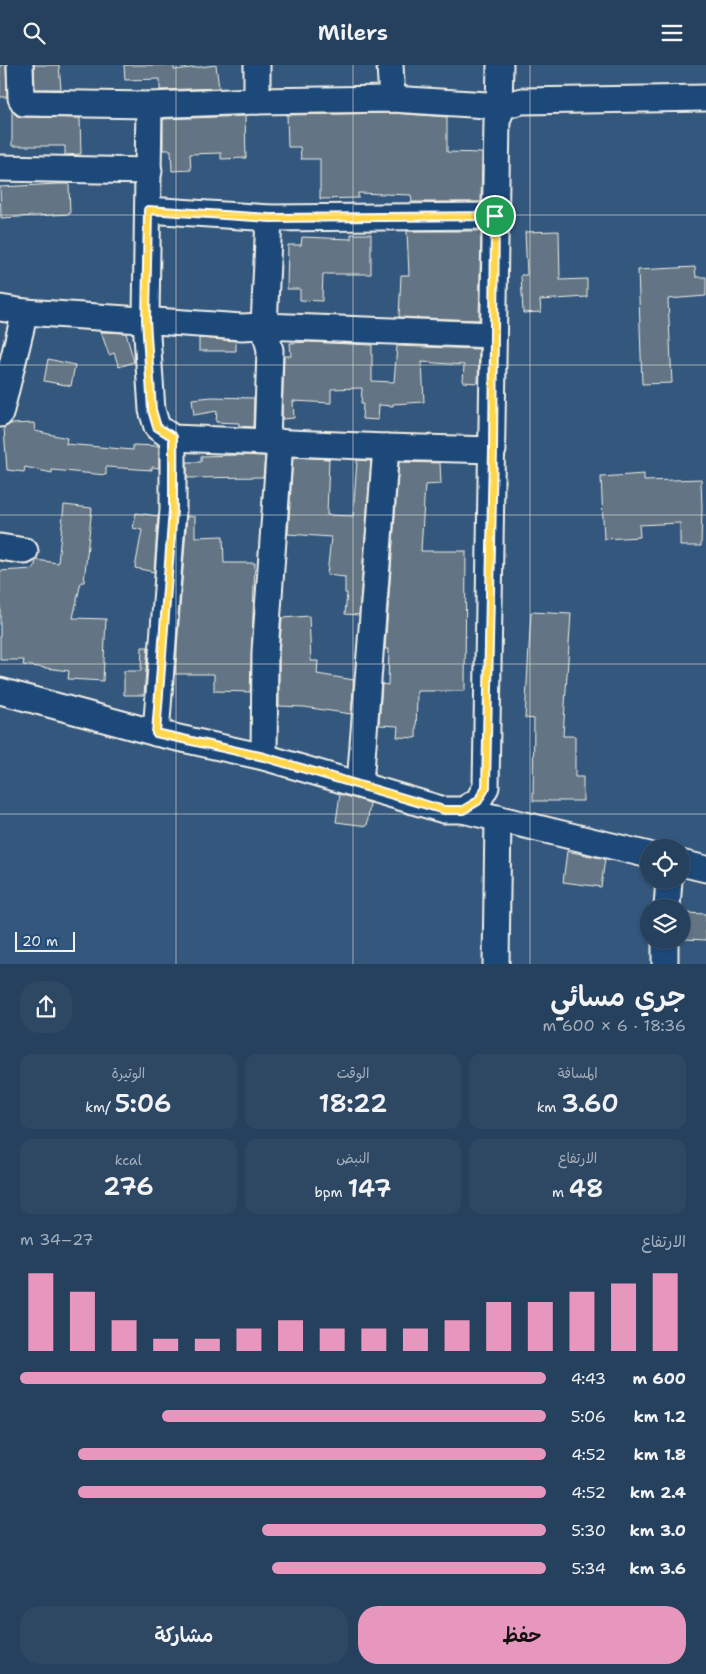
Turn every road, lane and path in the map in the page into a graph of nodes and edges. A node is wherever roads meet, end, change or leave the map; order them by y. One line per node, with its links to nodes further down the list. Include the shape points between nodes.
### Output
1 (20, 65): 8 (street, via 24,103)
2 (257, 65): 7 (street)
3 (390, 65): 6 (street)
4 (500, 65): 9 (street)
5 (706, 98): 9 (street, via 522,101)
6 (392, 99): 7 (street); 9 (street)
7 (257, 101): 8 (street)
8 (149, 105): 11 (street)
9 (502, 107): 13 (street, via 497,120)
10 (0, 168): 11 (street)
11 (149, 171): 12 (street)
12 (148, 210): 14 (street); 17 (street)
13 (495, 216): 14 (street); 19 (street)
14 (270, 218): 18 (street)
15 (0, 308): 16 (street)
16 (25, 312): 17 (street); 20 (street)
17 (146, 320): 18 (street); 21 (street, via 152,410 157,427)
18 (264, 326): 19 (street); 22 (street, via 270,350)
19 (493, 335): 24 (street)
20 (0, 413)
21 (173, 437): 22 (street); 28 (street, via 173,510)
22 (274, 442): 23 (street); 29 (street)
23 (386, 447): 24 (street); 30 (street)
24 (493, 450): 31 (street, via 486,787 478,801)
25 (0, 547): 26 (street)
26 (25, 551)
27 (0, 691): 28 (street)
28 (156, 733): 29 (street)
29 (264, 757): 30 (street)
30 (360, 784): 31 (street, via 444,810)
31 (463, 810): 32 (street)
32 (498, 818): 33 (street); 37 (street)
33 (640, 853)
34 (690, 865): 35 (street)
35 (706, 869)
36 (665, 949): 38 (street)
37 (496, 964)
38 (665, 964)

